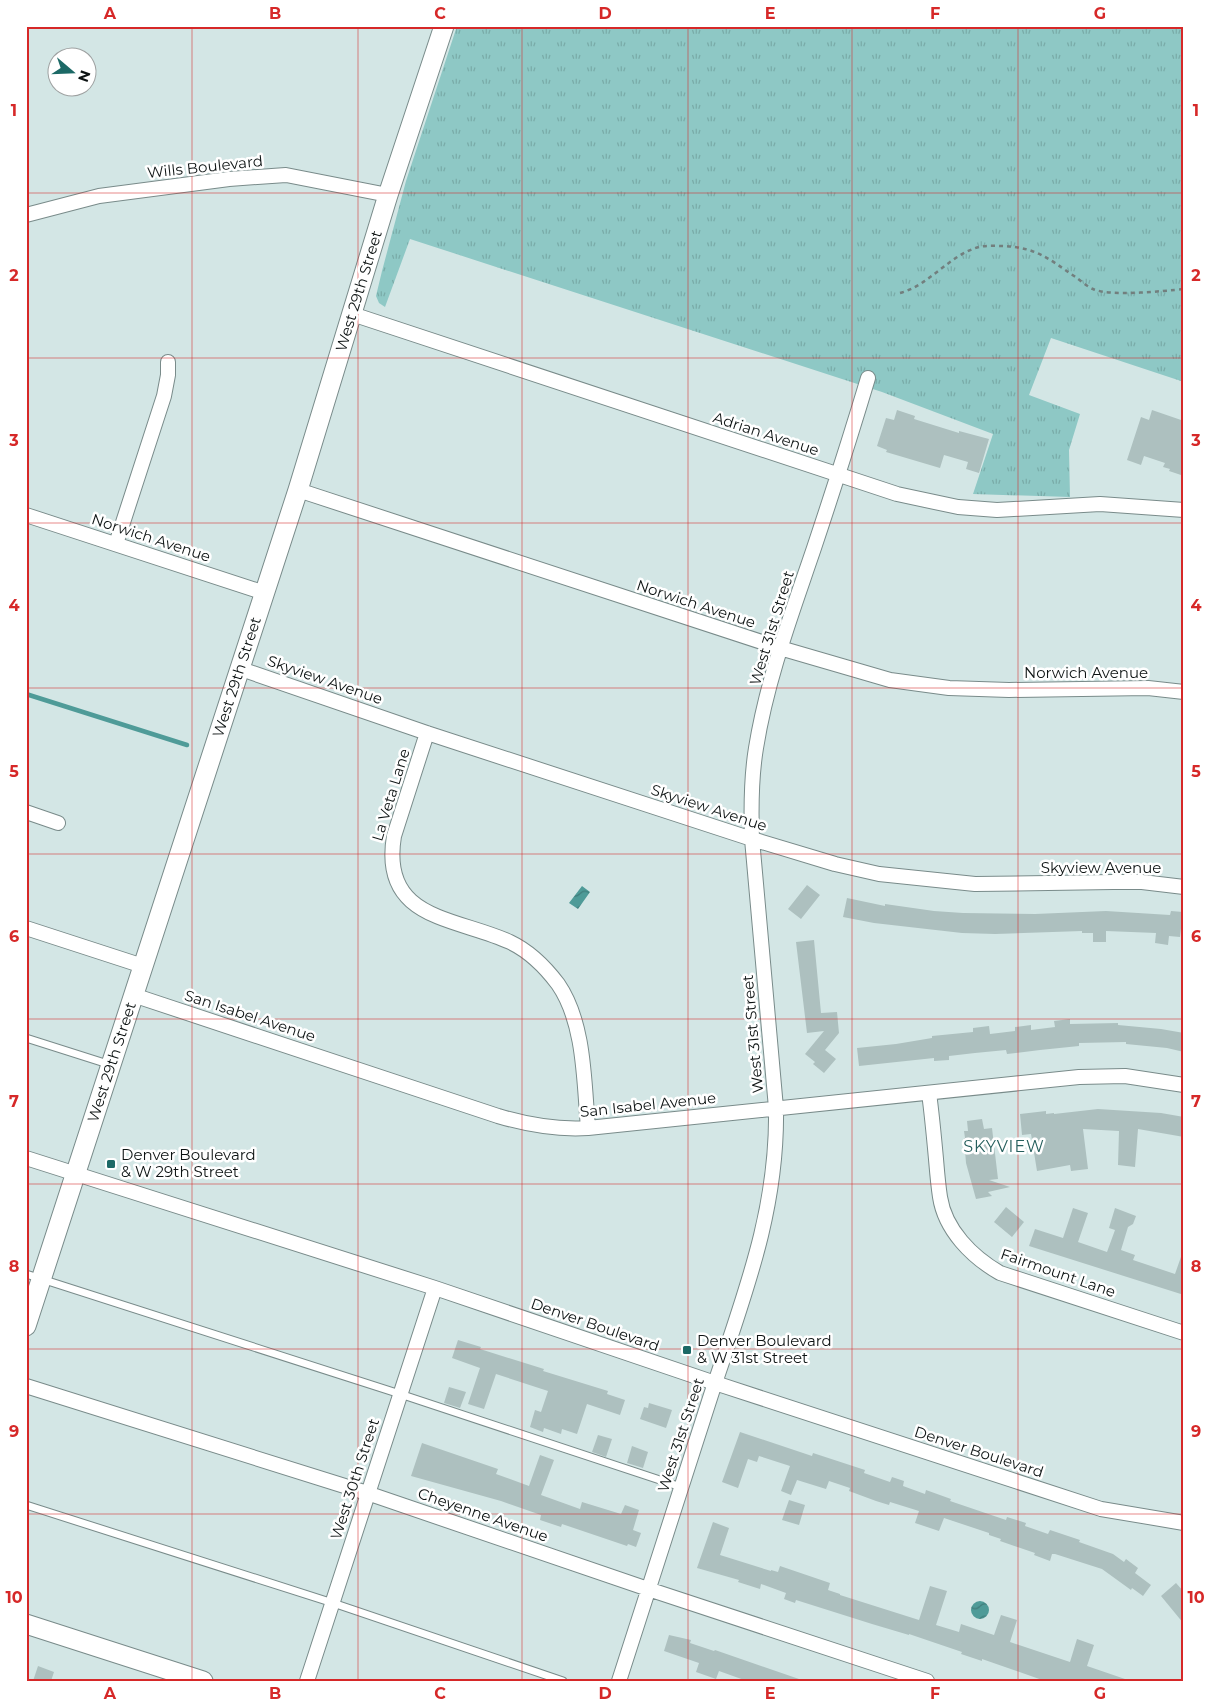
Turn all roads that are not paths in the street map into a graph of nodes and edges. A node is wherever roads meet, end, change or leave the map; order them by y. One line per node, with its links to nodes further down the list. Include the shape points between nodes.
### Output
1 (444, 26): 2 (street, West 29th Street)
2 (388, 195): 3 (street, Wills Boulevard, via 286,175 100,196); 4 (street, West 29th Street)
3 (26, 215)
4 (352, 314): 7 (street, Adrian Avenue); 8 (street, West 29th Street)
5 (168, 362): 11 (street, via 164,396)
6 (868, 378): 7 (street, West 31st Street)
7 (838, 475): 9 (street, Adrian Avenue, via 897,494 962,508 997,510 1100,504); 13 (street, West 31st Street)
8 (298, 490): 12 (street, West 29th Street); 13 (street, Norwich Avenue)
9 (1184, 510)
10 (26, 515): 11 (street, Norwich Avenue)
11 (116, 544): 12 (street, Norwich Avenue)
12 (265, 593): 14 (street, West 29th Street)
13 (780, 648): 15 (street, Norwich Avenue, via 890,680 949,688 1148,688); 19 (street, West 31st Street, via 756,749)
14 (240, 669): 16 (street, Skyview Avenue); 22 (street, West 29th Street)
15 (1184, 692)
16 (427, 733): 19 (street, Skyview Avenue); 29 (street, La Veta Lane, via 394,836 391,853 399,886 420,909 512,943 546,968 568,1003 577,1028)
17 (26, 812): 18 (street)
18 (58, 822)
19 (752, 839): 20 (street, Skyview Avenue, via 835,864 926,880 984,884 1142,882); 28 (street, West 31st Street)
20 (1184, 887)
21 (26, 928): 22 (street)
22 (142, 966): 23 (street, West 29th Street)
23 (134, 995): 25 (street, West 29th Street); 29 (street, San Isabel Avenue, via 514,1120 546,1127)
24 (26, 1038): 25 (lane)
25 (111, 1065): 31 (street, West 29th Street)
26 (1184, 1085): 27 (street, San Isabel Avenue, via 1125,1076 1079,1077)
27 (930, 1093): 28 (street, San Isabel Avenue); 35 (street, Fairmount Lane, via 940,1199 956,1235 971,1253 1000,1273)
28 (776, 1108): 29 (street, San Isabel Avenue); 36 (street, West 31st Street, via 769,1204 751,1276)
29 (588, 1128)
30 (26, 1158): 31 (street, Denver Boulevard)
31 (75, 1174): 32 (street, West 29th Street); 33 (street, Denver Boulevard)
32 (34, 1277): 34 (street, West 29th Street); 38 (lane)
33 (435, 1288): 36 (street, Denver Boulevard); 38 (street, West 30th Street)
34 (26, 1326)
35 (1184, 1333)
36 (715, 1383): 39 (street, West 31st Street); 42 (street, Denver Boulevard, via 1101,1509)
37 (26, 1386): 40 (street, Cheyenne Avenue)
38 (400, 1394): 39 (lane); 40 (street, West 30th Street)
39 (682, 1487): 43 (street, West 31st Street)
40 (367, 1493): 43 (street, Cheyenne Avenue); 44 (street, West 30th Street)
41 (26, 1505): 44 (lane)
42 (1184, 1523)
43 (648, 1589): 49 (street, West 31st Street); 50 (street, Cheyenne Avenue)
44 (333, 1603): 47 (street, West 30th Street); 48 (lane)
45 (26, 1624): 46 (street)
46 (203, 1681)
47 (307, 1681)
48 (563, 1681)
49 (619, 1681)
50 (927, 1681)

